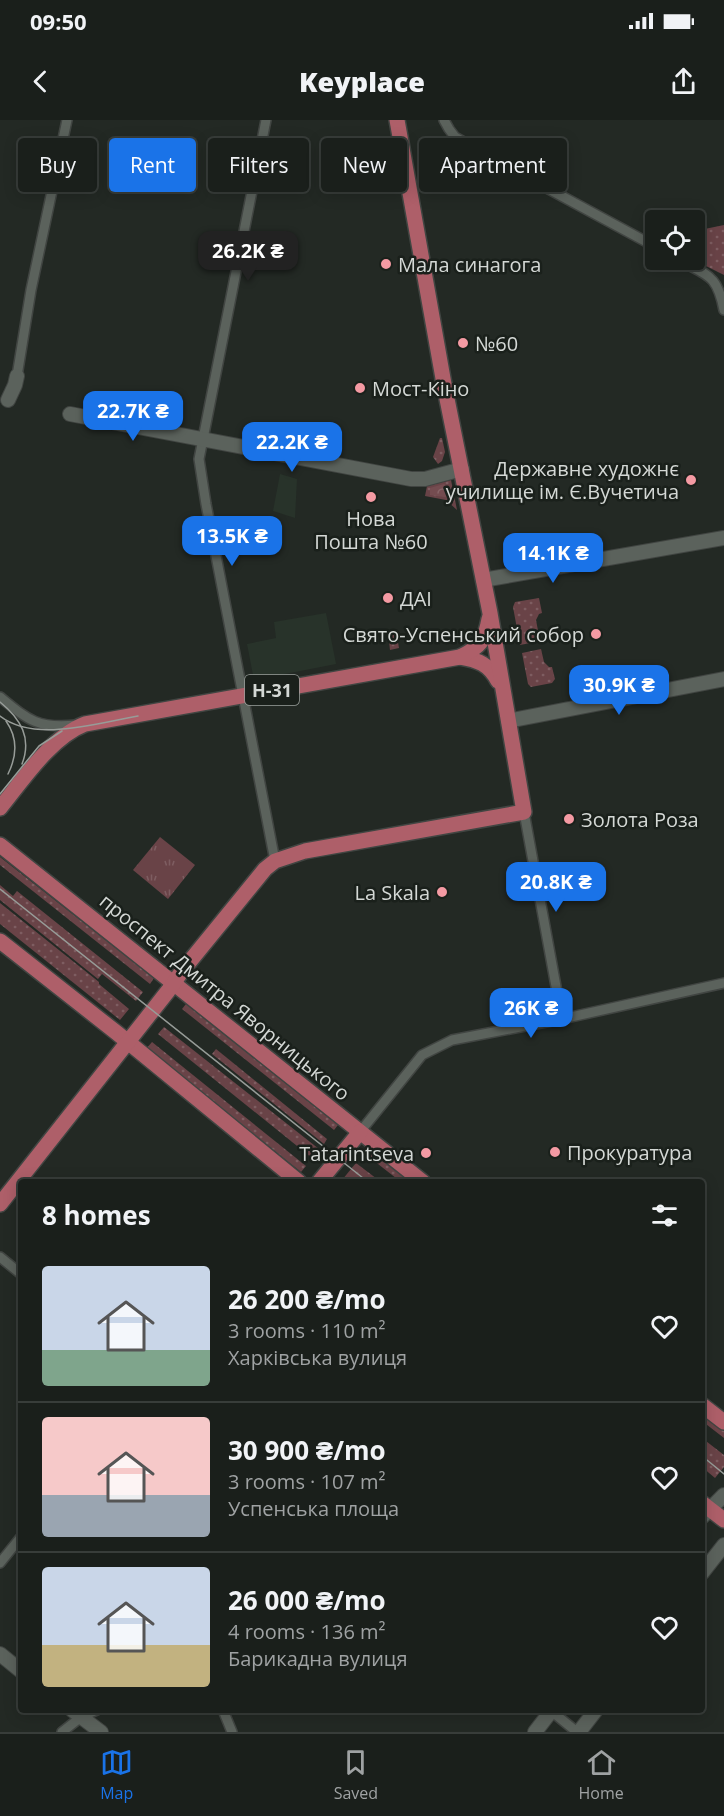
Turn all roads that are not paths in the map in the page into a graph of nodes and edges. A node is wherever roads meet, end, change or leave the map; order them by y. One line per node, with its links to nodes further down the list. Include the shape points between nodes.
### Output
1 (67, 120): 8 (street)
2 (266, 120): 11 (street)
3 (397, 120): 12 (main road, Н-31)
4 (444, 120): 5 (street, via 456,137)
5 (645, 241)
6 (697, 270): 7 (street, via 715,282)
7 (724, 306)
8 (17, 376): 9 (street)
9 (4, 399)
10 (70, 414): 11 (street)
11 (202, 440): 12 (street, via 411,479); 19 (street, via 199,459 206,504)
12 (462, 470): 14 (main road, Н-31)
13 (724, 538): 14 (street)
14 (483, 580): 15 (main road, Н-31)
15 (490, 613): 16 (main road, Н-31, via 480,644); 18 (main road, Н-31)
16 (460, 657): 18 (main road, via 480,661 491,669); 19 (main road, Н-31)
17 (724, 680): 21 (street)
18 (502, 688): 21 (main road, Н-31)
19 (244, 695): 22 (main road, Н-31); 26 (street)
20 (0, 697): 22 (street, via 36,723)
21 (508, 721): 24 (main road, Н-31)
22 (85, 724): 23 (main road, Н-31, via 69,732 42,758)
23 (0, 808)
24 (524, 812): 26 (main road, via 305,851); 30 (street)
25 (0, 845): 28 (main road, проспект Дмитра Яворницького)
26 (275, 861): 28 (main road)
27 (0, 941): 31 (main road)
28 (174, 983): 31 (main road); 32 (main road, проспект Дмитра Яворницького)
29 (724, 983): 30 (street)
30 (562, 1019): 32 (street, via 452,1040 422,1055)
31 (128, 1042): 33 (main road); 34 (main road)
32 (360, 1132): 35 (main road); 36 (main road, проспект Дмитра Яворницького)
33 (20, 1179)
34 (295, 1179)
35 (321, 1179)
36 (419, 1179)
37 (18, 1181): 38 (main road)
38 (0, 1204)
39 (0, 1257): 40 (street)
40 (18, 1272)
41 (705, 1407): 42 (main road)
42 (724, 1422)
43 (724, 1495): 44 (street)
44 (705, 1510): 45 (main road)
45 (724, 1520)
46 (18, 1541): 48 (street)
47 (724, 1545): 49 (street)
48 (0, 1563)
49 (705, 1569)
50 (0, 1654): 51 (street)
51 (18, 1669)
52 (76, 1713): 57 (street); 58 (street)
53 (224, 1713): 59 (street)
54 (549, 1713): 60 (street)
55 (555, 1713): 61 (street)
56 (594, 1713): 61 (street)
57 (62, 1732)
58 (101, 1732)
59 (232, 1732)
60 (535, 1732)
61 (578, 1732)

